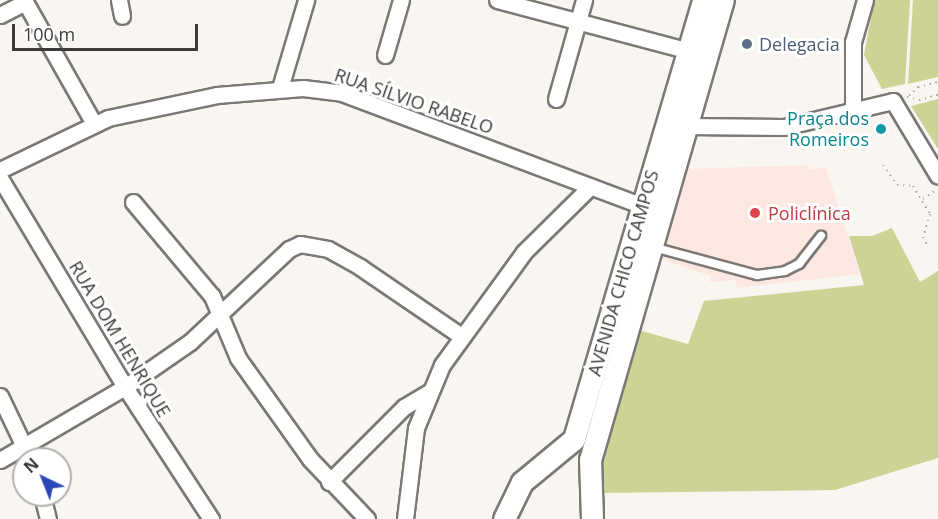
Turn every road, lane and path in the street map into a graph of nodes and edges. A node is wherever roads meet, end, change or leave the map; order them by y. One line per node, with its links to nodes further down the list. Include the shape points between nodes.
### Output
1 (119, 0): 11 (street)
2 (306, 0): 16 (street)
3 (401, 0): 14 (street)
4 (497, 0): 12 (street)
5 (584, 0): 12 (street)
6 (703, 0): 13 (street, AVENIDA CHICO CAMPOS)
7 (723, 0): 13 (street, AVENIDA CHICO CAMPOS)
8 (865, 0): 21 (street, via 853,42)
9 (25, 1): 10 (street); 22 (street)
10 (0, 15)
11 (122, 16)
12 (578, 20): 13 (street); 19 (street)
13 (698, 53): 23 (street, AVENIDA CHICO CAMPOS); 32 (street, AVENIDA CHICO CAMPOS)
14 (385, 56)
15 (938, 82): 18 (path, via 918,87)
16 (280, 88): 22 (street, RUA SÍLVIO RABELO, via 217,95); 28 (street, RUA SÍLVIO RABELO, via 342,93)
17 (938, 95): 18 (path, via 919,100)
18 (909, 96): 20 (path)
19 (556, 99)
20 (893, 101): 21 (street); 26 (street)
21 (853, 111): 23 (street, via 784,127)
22 (93, 122): 25 (street, RUA SÍLVIO RABELO)
23 (687, 126): 34 (street, AVENIDA CHICO CAMPOS)
24 (883, 165): 30 (path, via 897,185 913,186)
25 (0, 170)
26 (938, 176)
27 (0, 178): 39 (street, RUA DOM HENRIQUE)
28 (590, 187): 32 (street, RUA SÍLVIO RABELO); 38 (street, via 536,237)
29 (938, 189): 30 (path)
30 (922, 200): 35 (path, via 930,214 923,237)
31 (133, 202): 37 (street, via 212,296)
32 (642, 206): 36 (street, AVENIDA CHICO CAMPOS)
33 (821, 236): 34 (lane, via 800,264 785,272 757,275)
34 (651, 246): 36 (street, AVENIDA CHICO CAMPOS)
35 (928, 246)
36 (623, 310): 48 (street, AVENIDA CHICO CAMPOS, via 574,439 522,482); 49 (street, AVENIDA CHICO CAMPOS, via 590,460)
37 (220, 318): 38 (street, via 273,264 300,244 328,249); 39 (street); 44 (street, via 238,358)
38 (461, 336): 40 (street)
39 (125, 387): 43 (street); 45 (street, RUA DOM HENRIQUE)
40 (429, 392): 44 (street, via 404,407); 47 (street, via 416,428)
41 (0, 396): 42 (street)
42 (26, 447)
43 (35, 447)
44 (329, 482): 46 (street)
45 (211, 519)
46 (367, 519)
47 (405, 519)
48 (504, 519)
49 (592, 519)

